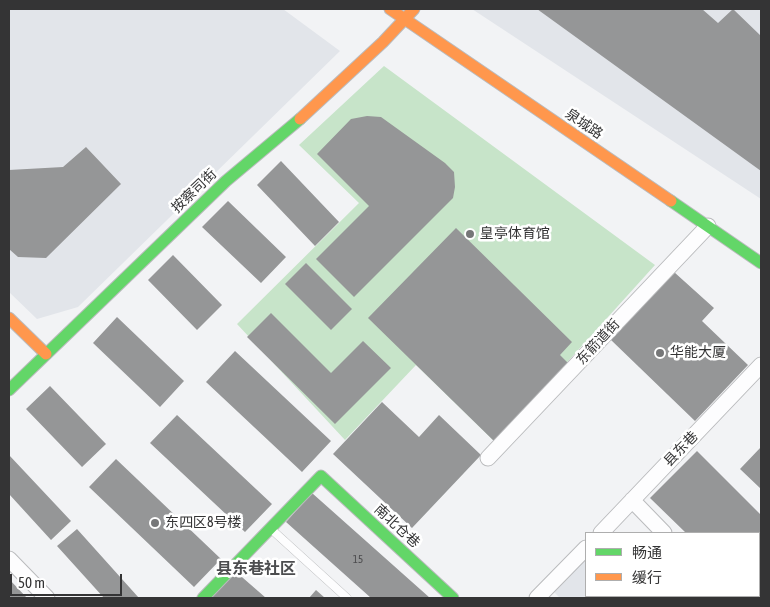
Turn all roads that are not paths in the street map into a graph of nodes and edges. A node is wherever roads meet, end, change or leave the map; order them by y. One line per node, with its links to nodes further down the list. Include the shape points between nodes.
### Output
1 (390, 9): 3 (street, 泉城路)
2 (414, 9): 3 (street, 按察司街)
3 (405, 19): 4 (street, 泉城路); 7 (street, 按察司街, via 300,119 226,181)
4 (708, 226): 5 (street, 泉城路); 10 (street, 东箭道街)
5 (761, 263)
6 (9, 318): 7 (street)
7 (46, 354): 9 (street, 按察司街)
8 (761, 364): 11 (street, 县东巷)
9 (9, 390)
10 (488, 458)
11 (632, 500): 13 (street, 县东巷); 14 (street)
12 (270, 528): 18 (street); 19 (lane); 20 (street, 南北仓巷, via 321,476)
13 (602, 532)
14 (663, 532)
15 (585, 549): 21 (street)
16 (9, 559): 17 (street)
17 (47, 598)
18 (203, 598)
19 (347, 598)
20 (453, 598)
21 (537, 598)

